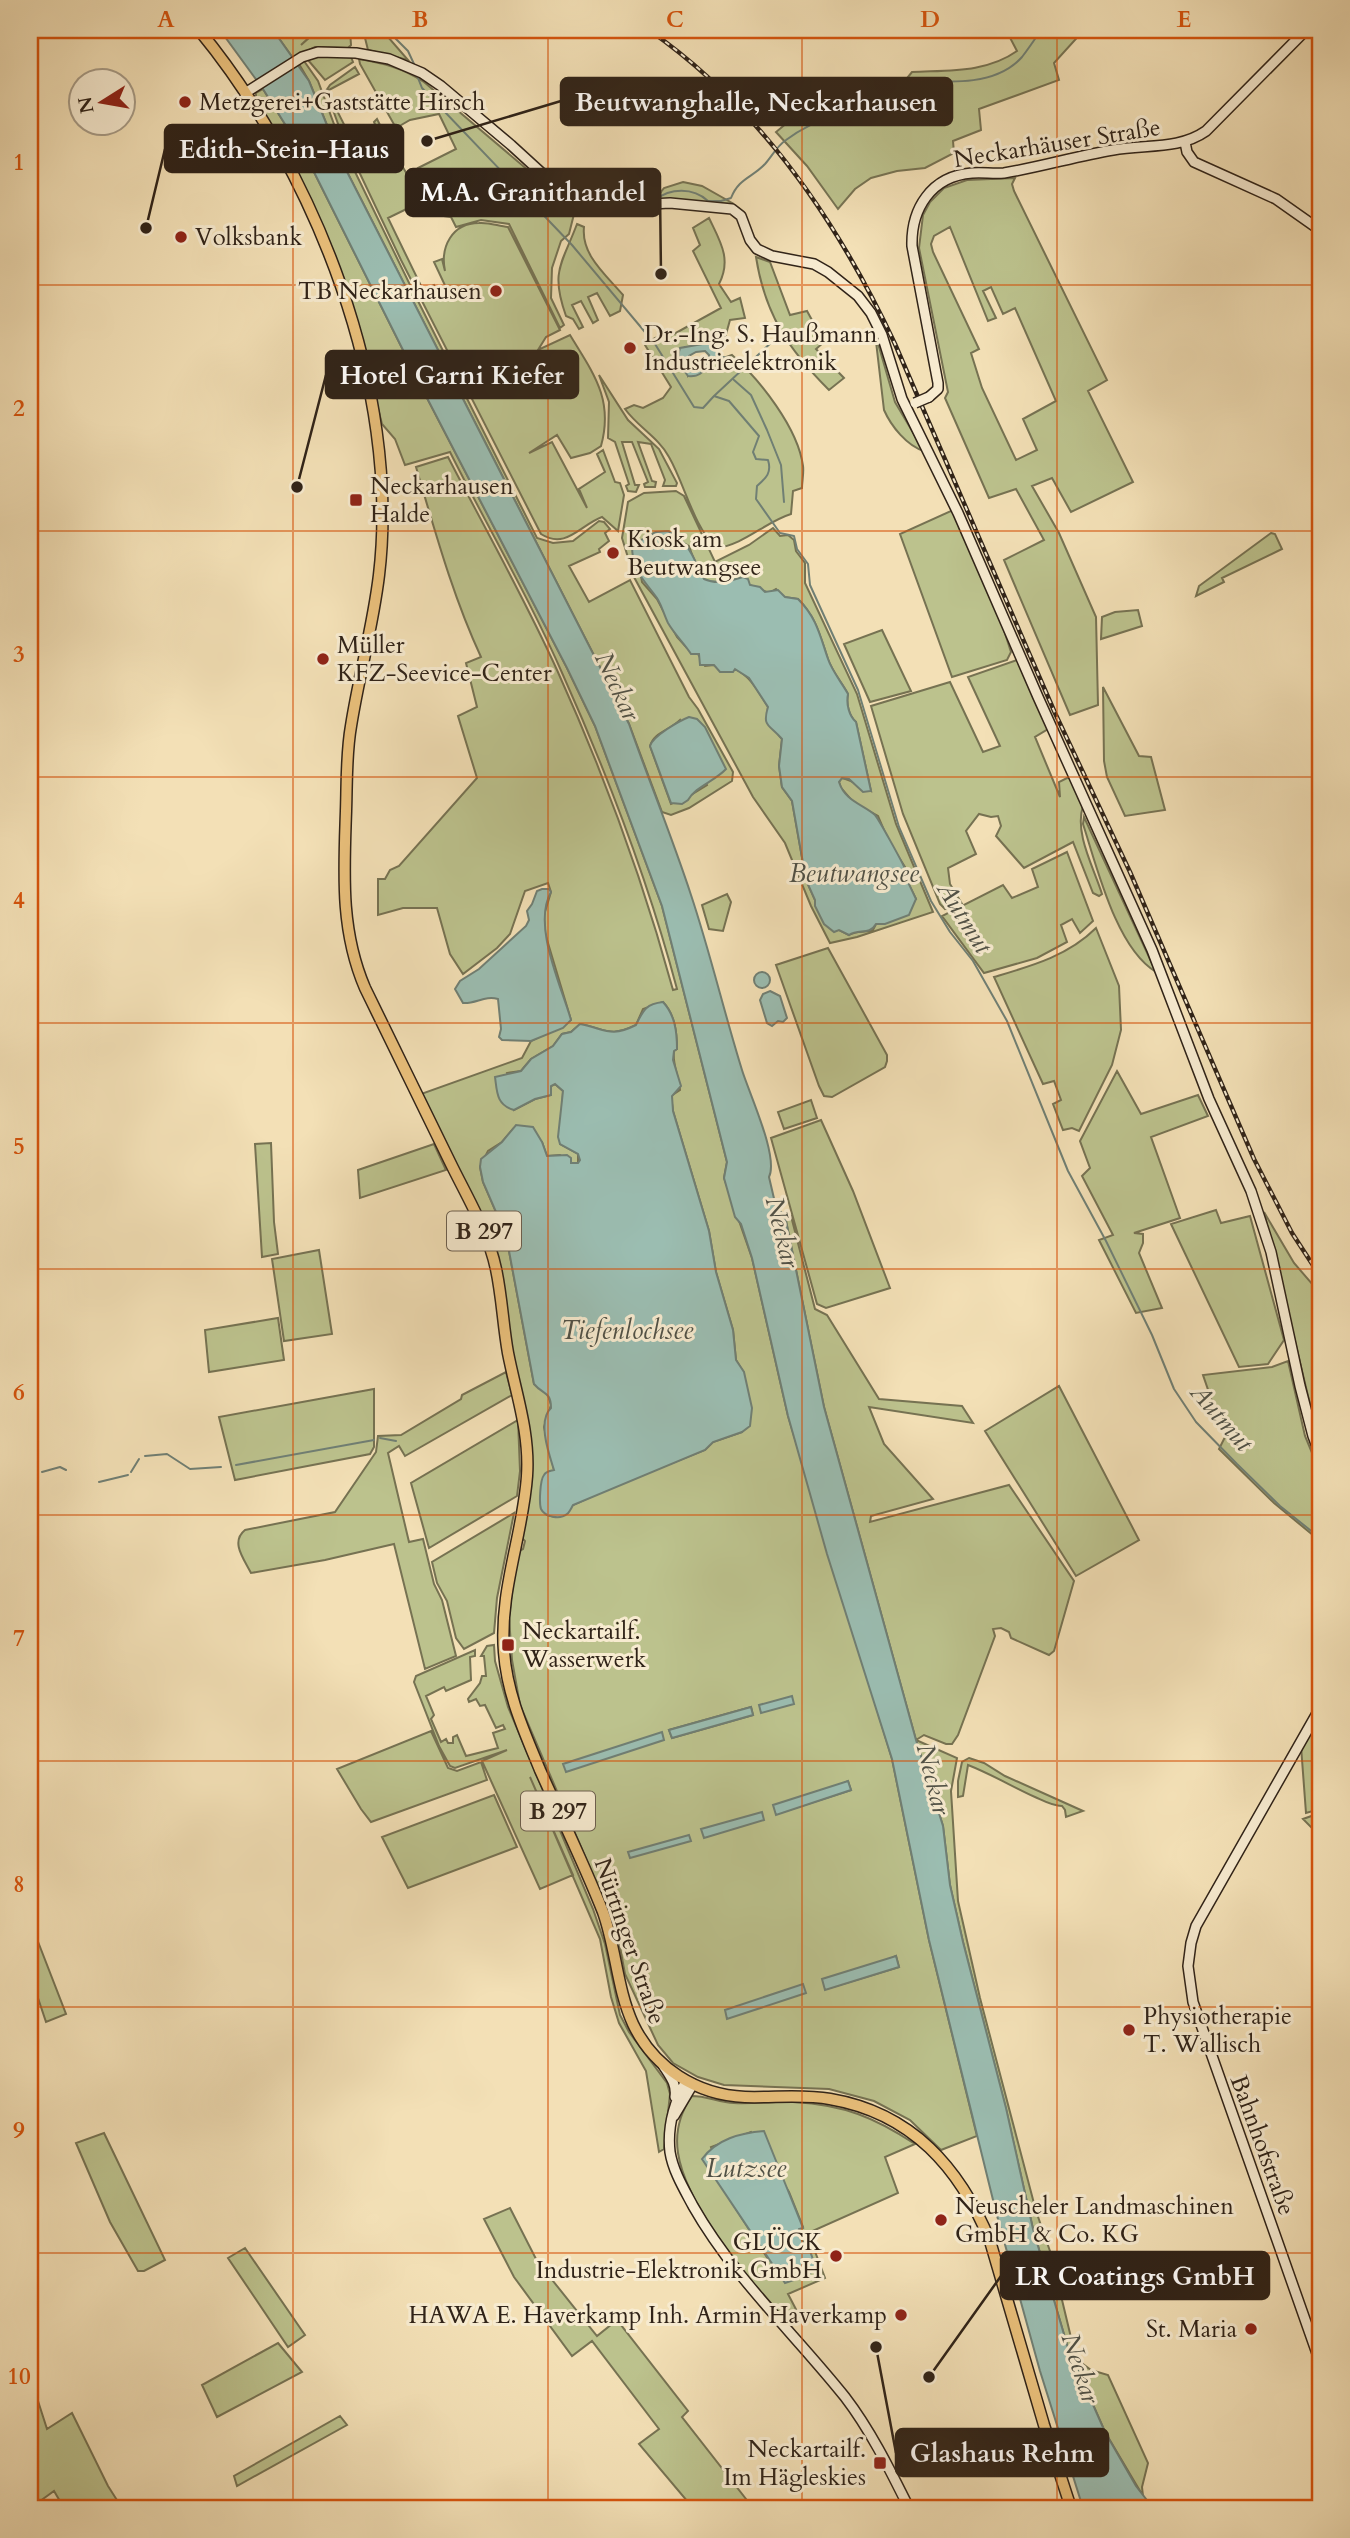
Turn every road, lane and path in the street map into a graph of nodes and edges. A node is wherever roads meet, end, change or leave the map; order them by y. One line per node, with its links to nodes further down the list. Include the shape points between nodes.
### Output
1 (199, 30): 3 (main road, B 297)
2 (1306, 30): 4 (street, via 1206,131)
3 (250, 90): 6 (street, via 318,52 376,56 422,73 580,208 670,204 732,209 741,216 757,249 814,264 858,296 882,335 896,382); 9 (main road, Nürtinger Straße / B 297, via 332,264 356,340 375,426 382,550 373,622 349,739 344,876 347,929 365,988 479,1220 496,1269 527,1452 525,1494 506,1593 503,1641 509,1685 516,1712 605,1918 629,2015)
4 (1185, 142): 5 (street, Neckarhäuser Straße, via 1194,162 1276,199); 6 (street, Neckarhäuser Straße, bridge, via 1114,149 1004,173 961,175 943,181 925,196 912,237 938,383 929,397)
5 (1320, 230)
6 (911, 405): 7 (street, via 1152,950 1209,1099 1251,1191 1271,1252)
7 (1320, 1455)
8 (1320, 1708): 13 (street, Bahnhofstraße, via 1196,1926 1188,1958 1189,1987 1223,2092)
9 (662, 2063): 10 (main road, Nürtinger Straße / B 297); 11 (street, via 676,2090)
10 (690, 2083): 11 (street); 12 (street); 15 (main road, B 297, via 729,2095 809,2096 851,2104 901,2126 947,2165 970,2197 990,2241)
11 (674, 2102): 12 (street)
12 (671, 2120): 14 (street, via 675,2171 706,2227 731,2265 847,2399)
13 (1320, 2362)
14 (909, 2508)
15 (1071, 2508)

